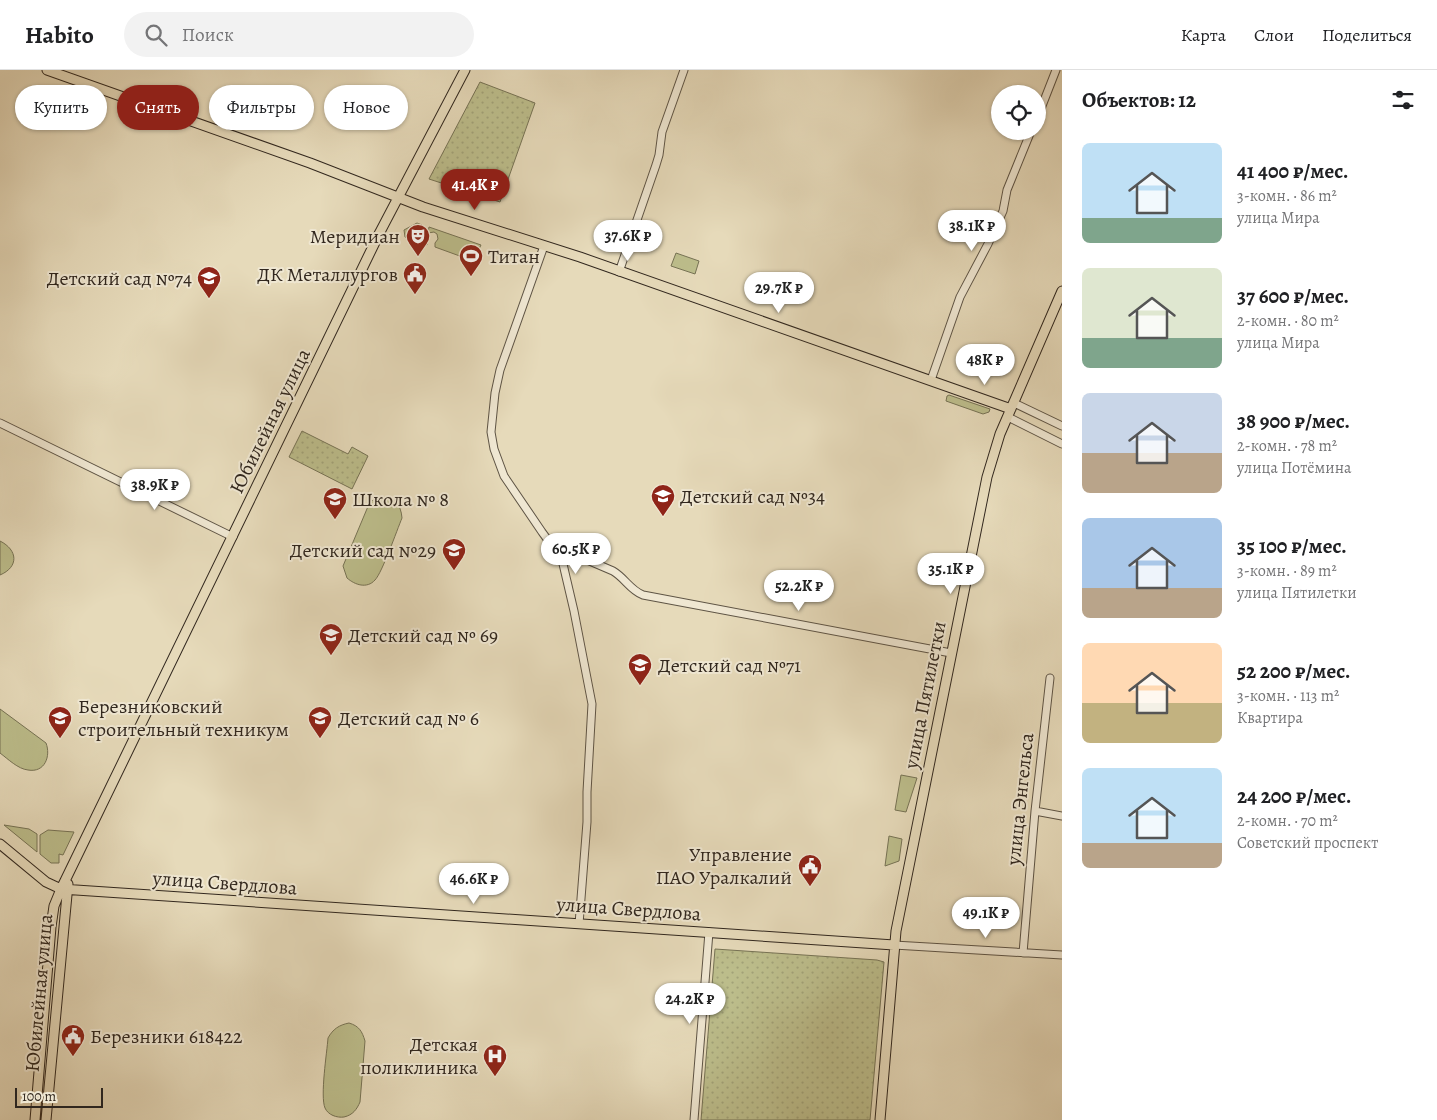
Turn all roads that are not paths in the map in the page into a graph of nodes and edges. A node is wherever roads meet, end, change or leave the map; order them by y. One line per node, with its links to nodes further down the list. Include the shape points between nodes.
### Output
1 (47, 70): 7 (main road, via 310,163)
2 (465, 70): 7 (main road, Юбилейная улица)
3 (684, 70): 9 (street)
4 (1056, 70): 5 (street)
5 (1046, 96)
6 (1027, 140): 11 (street, via 999,220 960,297)
7 (398, 198): 8 (main road); 16 (main road, Юбилейная улица)
8 (544, 246): 9 (main road); 17 (street, via 500,370 491,432 504,476)
9 (619, 272): 11 (main road)
10 (1062, 291): 12 (main road, улица Пятилетки)
11 (931, 380): 12 (main road)
12 (1011, 410): 14 (street); 15 (street); 18 (main road, улица Пятилетки, via 996,443 987,477)
13 (0, 423): 16 (street)
14 (1062, 426)
15 (1062, 444)
16 (234, 537): 23 (main road, Юбилейная улица, via 70,869)
17 (558, 554): 18 (street, via 564,550 613,571 621,575 634,592 643,595); 24 (street, via 574,611 592,704)
18 (951, 653): 26 (main road, улица Пятилетки)
19 (1050, 678): 20 (street, улица Энгельса)
20 (1035, 811): 21 (street); 27 (street, улица Энгельса)
21 (1062, 816)
22 (0, 844): 23 (main road, улица Свердлова, via 46,882)
23 (64, 889): 24 (main road, улица Свердлова); 29 (main road, Юбилейная улица, via 54,906 51,927); 30 (main road, Юбилейная улица)
24 (579, 924): 25 (main road, улица Свердлова)
25 (709, 932): 26 (main road, улица Свердлова); 31 (street)
26 (894, 945): 27 (street, улица Свердлова); 32 (main road, улица Пятилетки)
27 (1023, 953): 28 (street, улица Свердлова)
28 (1062, 955)
29 (35, 1120)
30 (46, 1120)
31 (694, 1120)
32 (880, 1120)

